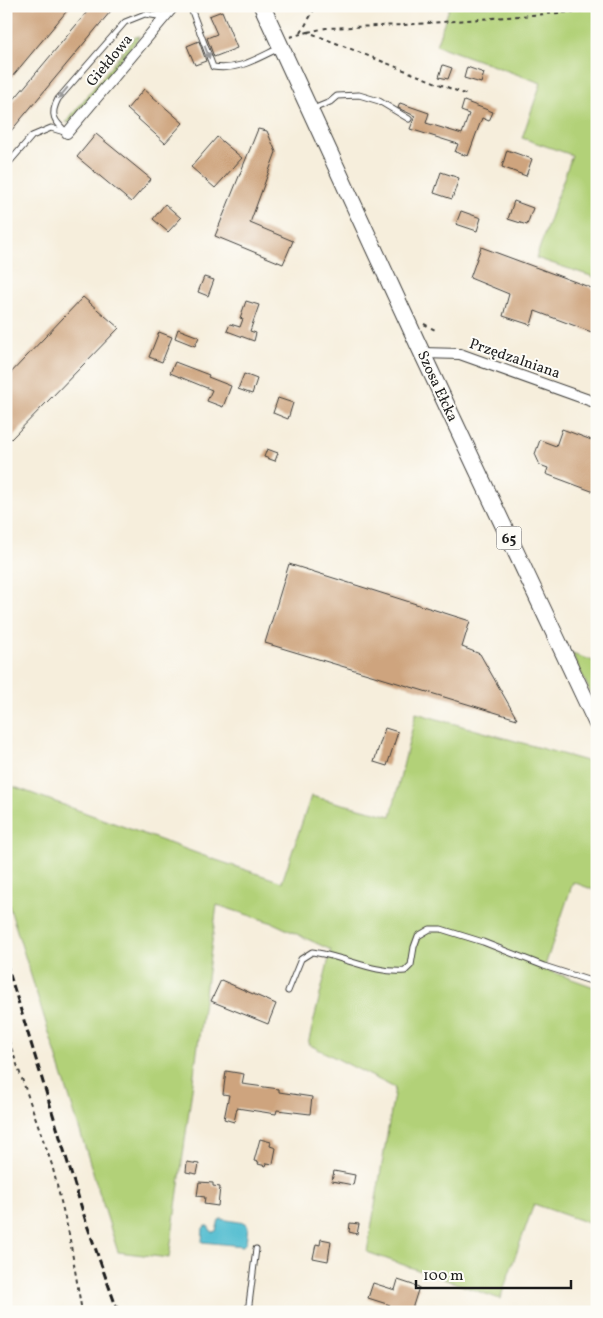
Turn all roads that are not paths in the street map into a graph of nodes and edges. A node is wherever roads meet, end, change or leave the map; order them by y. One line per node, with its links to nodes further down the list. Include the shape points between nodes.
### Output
1 (151, 6): 5 (lane)
2 (174, 6): 5 (street, Giełdowa)
3 (190, 6): 6 (lane, one-way to 6, via 213,67 226,69 243,65)
4 (262, 6): 6 (main road, 65)
5 (164, 18): 9 (street, Giełdowa); 9 (lane, one-way to 9, via 145,14 125,22 58,99 53,108 54,117)
6 (279, 44): 7 (main road, Szosa Ełcka / 65)
7 (310, 111): 8 (lane, via 337,96 359,95 379,101); 11 (main road, Szosa Ełcka / 65)
8 (409, 119)
9 (67, 133): 10 (lane, via 51,128 32,136)
10 (6, 166)
11 (422, 353): 12 (street, Przędzalniana, via 460,354); 13 (main road, Szosa Ełcka / 65)
12 (597, 403)
13 (597, 724)
14 (597, 983): 15 (lane, via 441,928 430,929 418,936 411,965 405,971 391,972 312,952 301,960)
15 (288, 990)
16 (256, 1249): 17 (lane)
17 (248, 1312)

